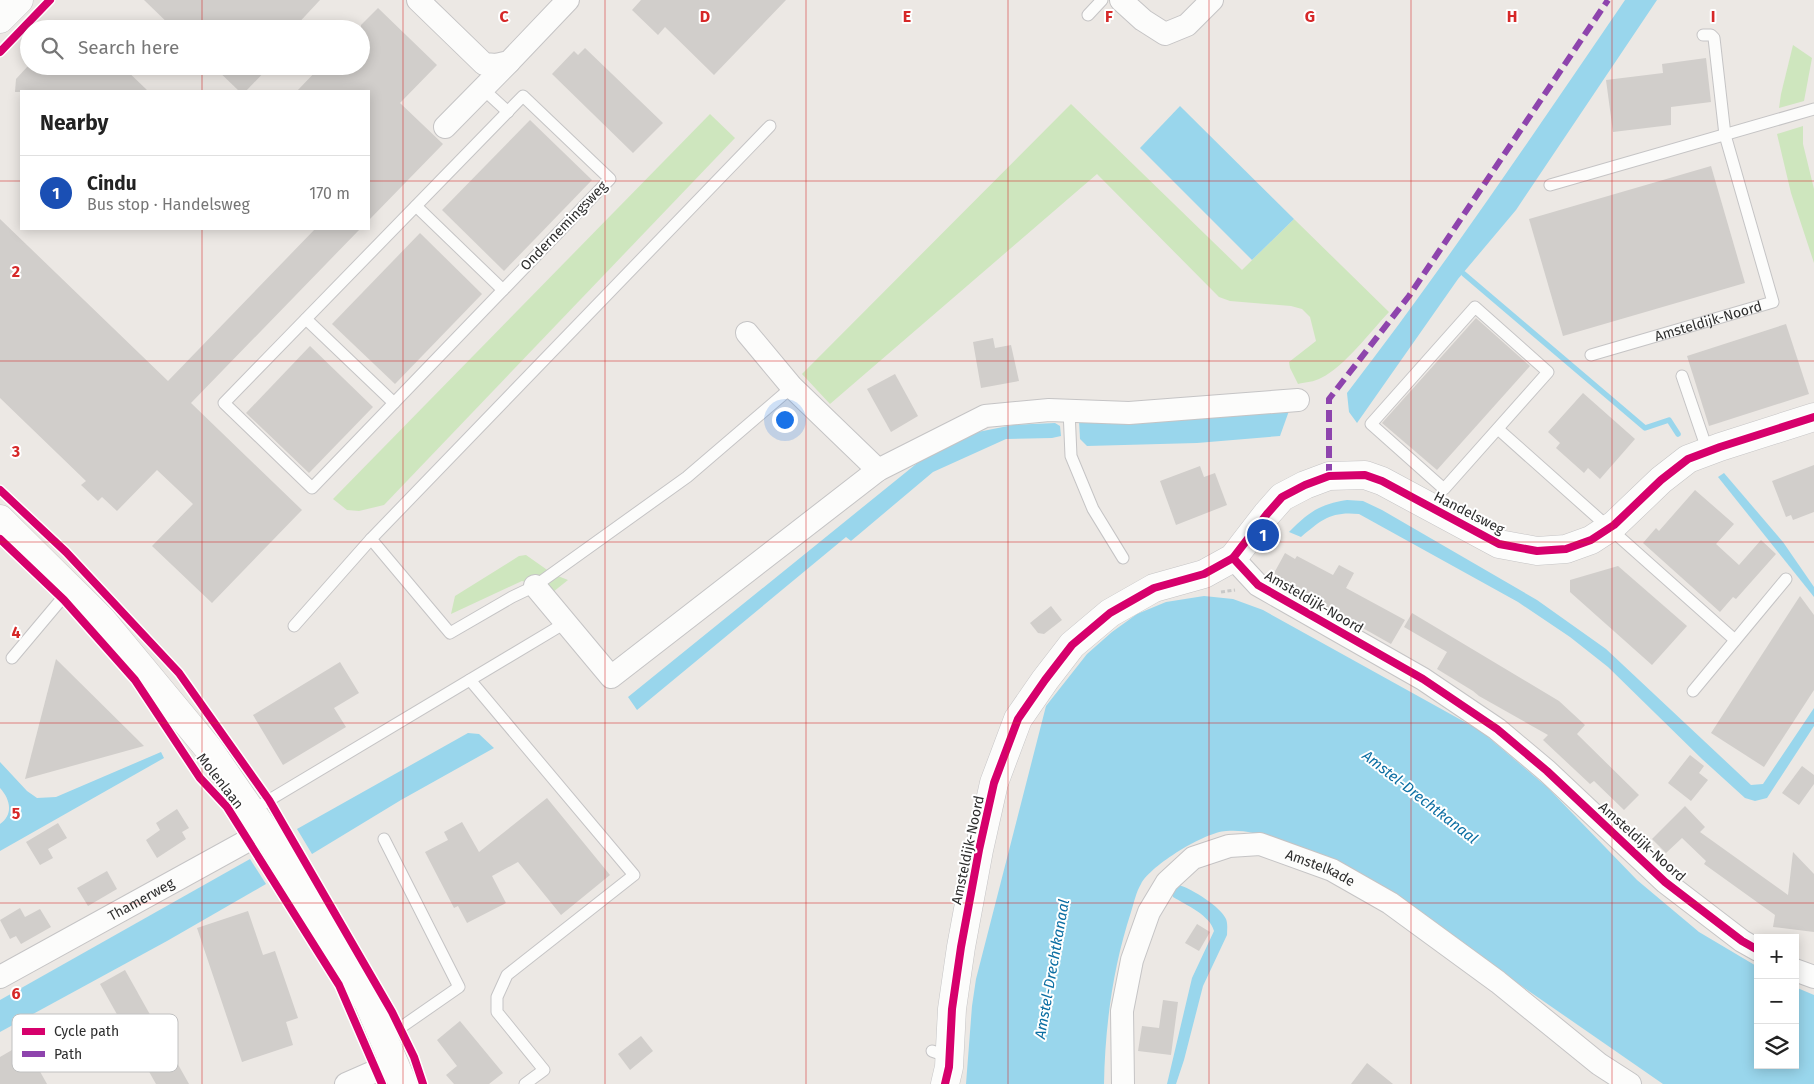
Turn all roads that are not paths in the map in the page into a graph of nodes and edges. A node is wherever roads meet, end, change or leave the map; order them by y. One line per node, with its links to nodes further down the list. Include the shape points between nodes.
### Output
1 (19, 0): 8 (street)
2 (418, 0): 10 (street, via 484,64)
3 (568, 0): 10 (street)
4 (1102, 0): 7 (lane)
5 (1121, 0): 6 (street, via 1165,34 1187,25)
6 (1212, 0)
7 (1088, 15)
8 (0, 19)
9 (1703, 35): 16 (lane, Amsteldijk-Noord, via 1714,38)
10 (509, 62): 11 (street)
11 (483, 89): 13 (lane); 15 (street)
12 (1814, 109): 16 (lane)
13 (508, 112): 18 (lane, Ondernemingsweg); 19 (lane, Ondernemingsweg, via 523,96 610,179)
14 (770, 126): 34 (lane)
15 (445, 127)
16 (1725, 135): 17 (lane); 22 (lane, Amsteldijk-Noord, via 1773,302)
17 (1550, 185)
18 (416, 206): 19 (lane); 20 (lane, Ondernemingsweg)
19 (503, 290): 26 (lane, Ondernemingsweg)
20 (306, 319): 26 (lane); 26 (lane, Ondernemingsweg, via 224,403 312,488)
21 (747, 333): 24 (street)
22 (1591, 355)
23 (1682, 376): 30 (lane)
24 (792, 387): 31 (street); 38 (lane, via 687,477)
25 (1298, 400): 27 (street, via 1130,413)
26 (394, 403)
27 (1069, 410): 31 (street, via 985,416); 35 (lane, via 1071,456 1093,509)
28 (1814, 417): 30 (street, Handelsweg)
29 (1498, 428): 29 (lane, Handelsweg, via 1444,489 1370,424 1475,307 1548,372); 33 (lane)
30 (1708, 452): 33 (street, Handelsweg, via 1688,460 1660,480)
31 (878, 470): 40 (street, via 611,678)
32 (0, 519): 39 (street, Molenlaan)
33 (1610, 528): 36 (street, Handelsweg, via 1591,540 1566,549 1537,551 1499,544 1382,480 1365,475 1329,476 1282,497); 42 (lane)
34 (371, 538): 38 (lane, via 450,632); 41 (lane)
35 (1123, 558)
36 (1233, 558): 48 (street, Amsteldijk-Noord, via 1258,585 1423,679 1497,729 1547,771 1665,882); 56 (street, Amsteldijk-Noord, via 1204,574 1154,588 1110,613 1072,645 1018,719 994,783 979,850 952,1009 941,1054)
37 (1786, 579): 42 (lane)
38 (535, 586): 40 (street)
39 (70, 589): 43 (lane); 46 (street, Molenlaan, via 102,620 158,685 208,748)
40 (565, 623): 44 (lane)
41 (294, 626)
42 (1735, 640): 45 (lane)
43 (12, 658)
44 (470, 680): 46 (lane); 55 (lane, via 634,875 507,975 497,997 497,1012 544,1070)
45 (1693, 691)
46 (258, 821): 50 (street, Thamerweg); 52 (street, Molenlaan, via 336,945)
47 (384, 839): 52 (lane, via 459,987)
48 (1754, 948)
49 (1799, 972): 51 (street)
50 (0, 977)
51 (1814, 978)
52 (384, 1037): 53 (street, Molenlaan)
53 (399, 1073): 54 (street)
54 (346, 1084)
55 (525, 1084)
56 (945, 1084)
57 (1123, 1084): 58 (street, Amstelkade, via 1122,1011 1132,960 1149,912 1167,882 1193,858 1229,846 1260,844 1332,870 1390,903 1498,982 1599,1064)
58 (1630, 1084)

